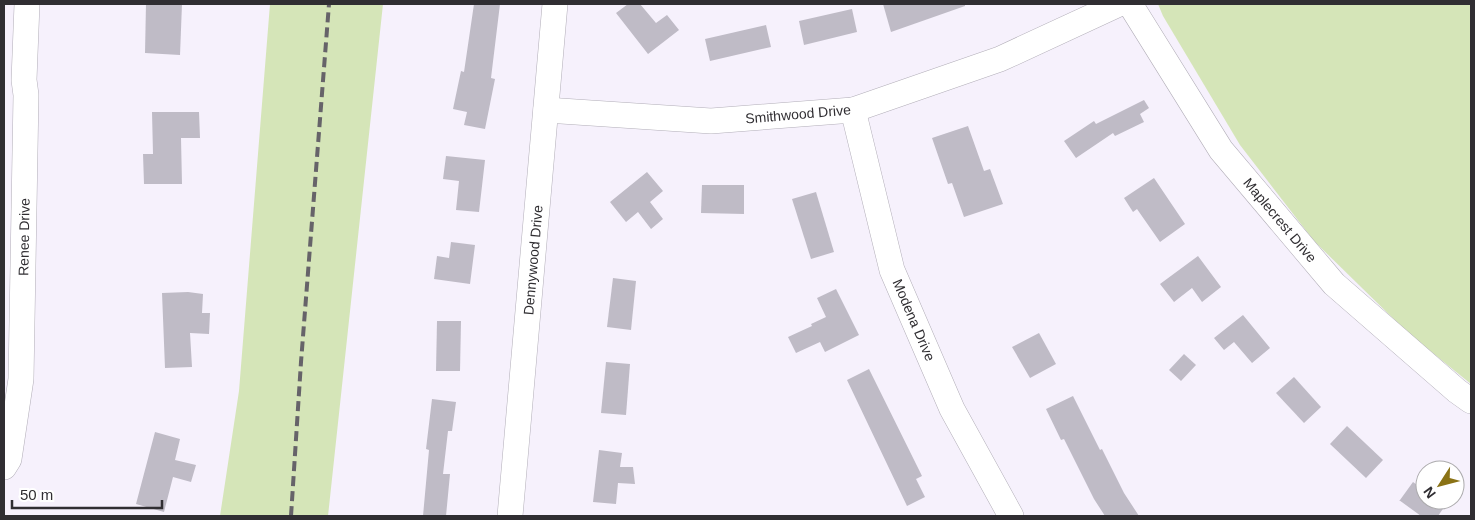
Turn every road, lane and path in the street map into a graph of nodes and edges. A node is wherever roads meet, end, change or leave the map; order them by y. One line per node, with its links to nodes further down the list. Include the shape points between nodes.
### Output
1 (27, 4): 8 (street, Renee Drive, via 21,379 10,459)
2 (555, 4): 5 (street, Dennywood Drive)
3 (1119, 4): 6 (street, Smithwood Drive, via 1000,59)
4 (1130, 4): 7 (street, Maplecrest Drive, via 1221,150 1334,284)
5 (546, 110): 6 (street, Smithwood Drive, via 711,121); 9 (street, Dennywood Drive)
6 (853, 110): 10 (street, Modena Drive, via 892,270 952,409)
7 (1471, 401)
8 (4, 467)
9 (510, 516)
10 (1010, 516)

